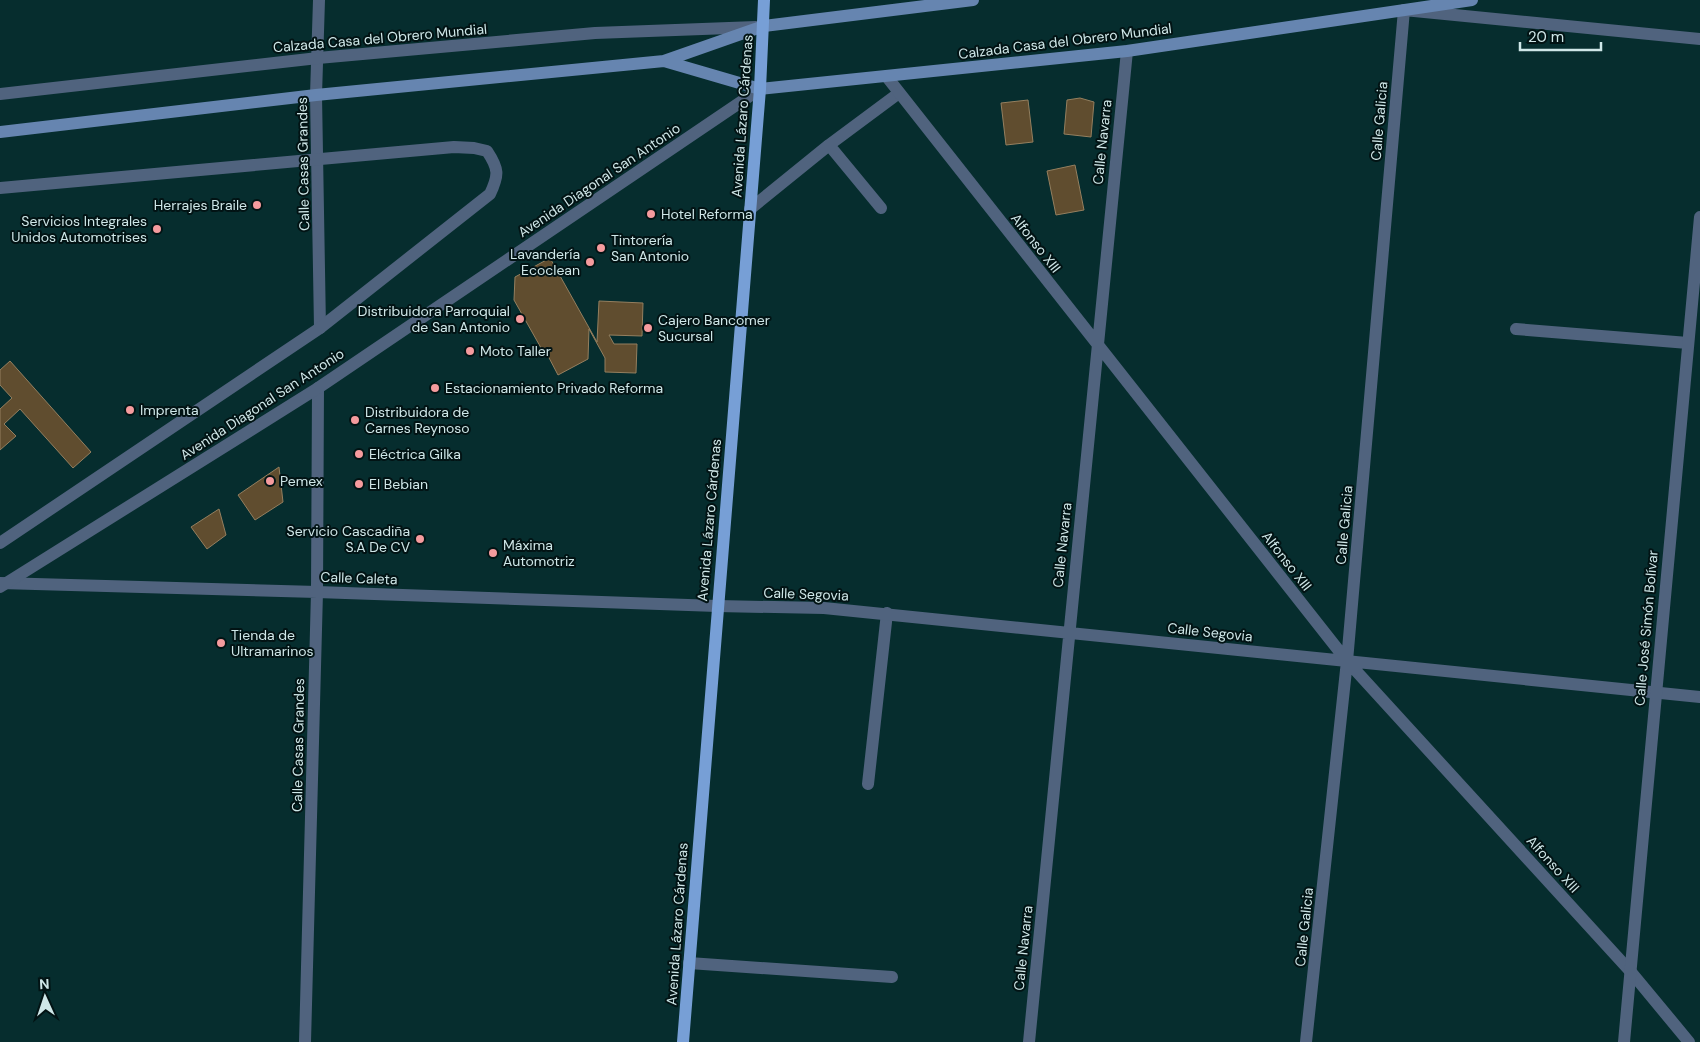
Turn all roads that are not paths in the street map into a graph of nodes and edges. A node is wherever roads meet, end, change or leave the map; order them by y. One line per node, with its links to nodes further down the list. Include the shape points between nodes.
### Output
1 (319, 0): 9 (street, Calle Casas Grandes)
2 (764, 0): 6 (main road, Avenida Lázaro Cárdenas)
3 (974, 0): 6 (main road, Calzada Casa del Obrero Mundial)
4 (1472, 0): 5 (main road, Calzada Casa del Obrero Mundial)
5 (1404, 10): 7 (street); 8 (main road, Calzada Casa del Obrero Mundial); 34 (street, Calle Galicia)
6 (764, 26): 9 (street, Calzada Casa del Obrero Mundial, via 595,34); 10 (main road, Calzada Casa del Obrero Mundial); 12 (main road, Avenida Lázaro Cárdenas)
7 (1700, 39)
8 (1126, 51): 11 (main road, Calzada Casa del Obrero Mundial); 26 (street, Calle Navarra)
9 (318, 58): 14 (street, Calzada Casa del Obrero Mundial); 15 (street, Calle Casas Grandes)
10 (664, 62): 12 (main road, Calzada Casa del Obrero Mundial); 15 (main road, Calzada Casa del Obrero Mundial)
11 (886, 77): 12 (main road, Calzada Casa del Obrero Mundial); 13 (street, Alfonso XIII)
12 (760, 89): 20 (main road, Avenida Lázaro Cárdenas); 27 (street, Avenida Diagonal San Antonio)
13 (899, 93): 17 (street); 26 (street, Alfonso XIII)
14 (0, 94)
15 (316, 96): 16 (main road, Calzada Casa del Obrero Mundial); 18 (street, Calle Casas Grandes)
16 (0, 132)
17 (829, 145): 20 (street); 21 (street)
18 (318, 158): 19 (street); 23 (street, Calle Casas Grandes); 23 (street, via 474,148 487,151 496,164 497,179 490,194)
19 (0, 188)
20 (750, 208): 31 (main road, Avenida Lázaro Cárdenas)
21 (880, 208)
22 (1700, 217): 25 (street, Calle José Simón Bolívar)
23 (320, 328): 28 (street)
24 (1516, 329): 25 (street)
25 (1688, 343): 35 (street, Calle José Simón Bolívar)
26 (1097, 344): 33 (street, Calle Navarra); 34 (street, Alfonso XIII)
27 (318, 388): 29 (street, Avenida Diagonal San Antonio); 30 (street, Calle Casas Grandes)
28 (0, 543)
29 (2, 585): 30 (street, Calle Caleta)
30 (317, 592): 31 (street, Calle Caleta); 41 (street, Calle Casas Grandes)
31 (717, 606): 32 (street, Calle Segovia); 38 (main road, Avenida Lázaro Cárdenas)
32 (887, 613): 33 (street, Calle Segovia); 37 (street)
33 (1069, 633): 34 (street, Calle Segovia); 43 (street, Calle Navarra)
34 (1347, 661): 35 (street, Calle Segovia); 39 (street, Alfonso XIII); 44 (street, Calle Galicia)
35 (1655, 692): 36 (street, Calle Segovia); 39 (street, Calle José Simón Bolívar)
36 (1700, 697)
37 (868, 784)
38 (688, 963): 40 (street); 42 (main road, Avenida Lázaro Cárdenas)
39 (1631, 972): 45 (street, Calle José Simón Bolívar); 46 (street, Alfonso XIII)
40 (892, 977)
41 (305, 1042)
42 (683, 1042)
43 (1029, 1042)
44 (1306, 1042)
45 (1624, 1042)
46 (1688, 1042)

